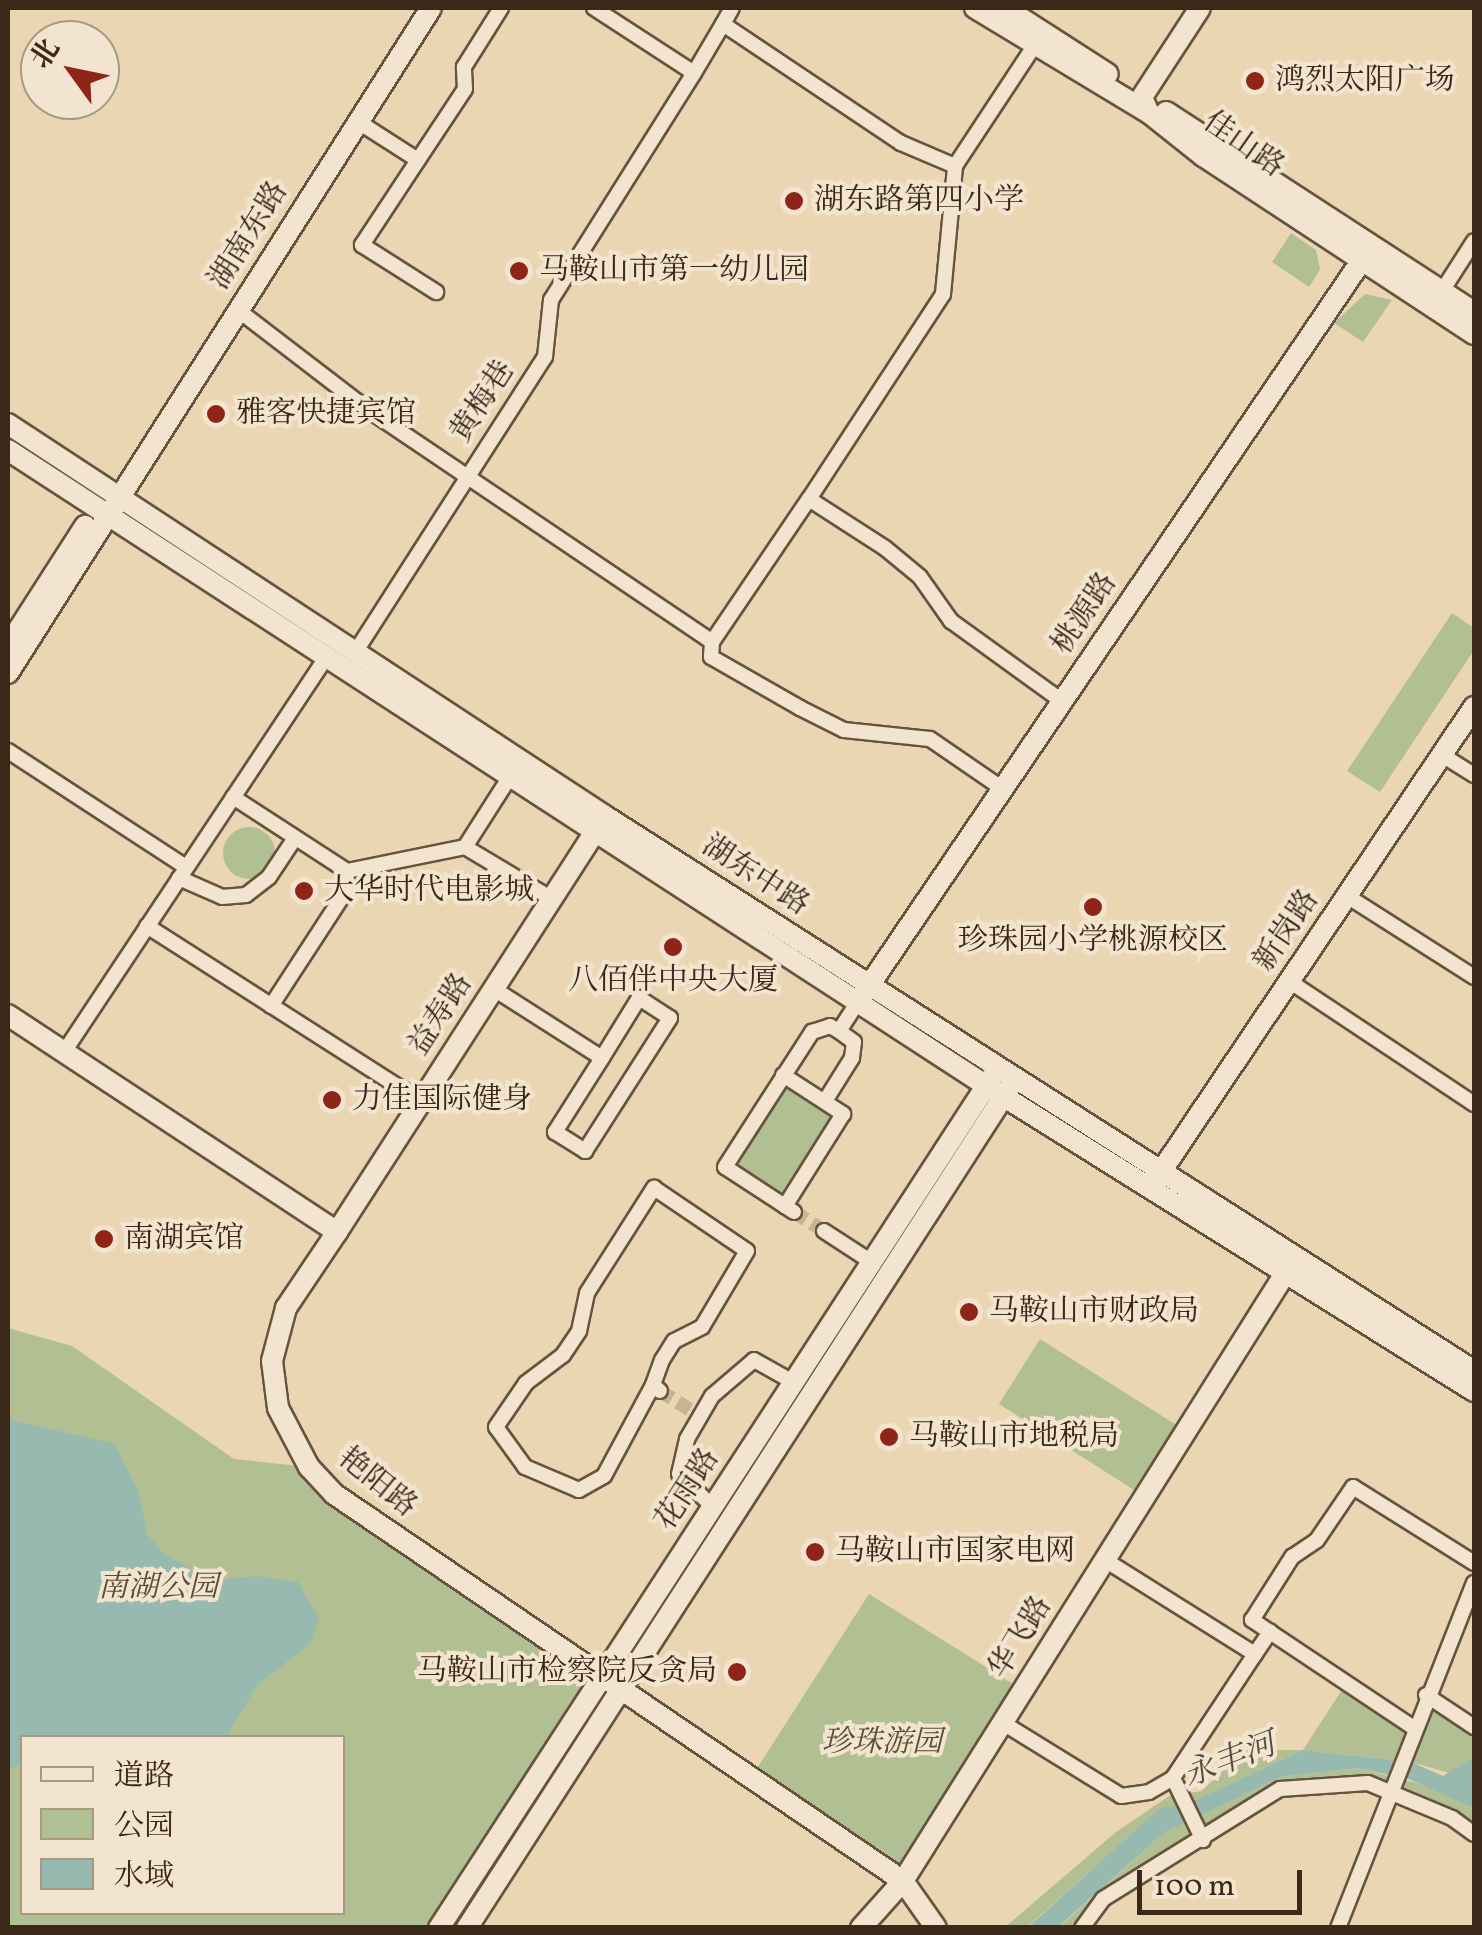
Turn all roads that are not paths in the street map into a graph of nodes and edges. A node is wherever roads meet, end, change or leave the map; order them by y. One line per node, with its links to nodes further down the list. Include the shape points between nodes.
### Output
1 (416, 8): 26 (street)
2 (431, 8): 13 (street, 湖南东路)
3 (501, 8): 14 (street, via 464,66 465,89)
4 (594, 8): 11 (street)
5 (732, 8): 9 (street)
6 (975, 8): 10 (street, 佳山路)
7 (1005, 8): 12 (street, 佳山路)
8 (1200, 8): 12 (street)
9 (723, 24): 11 (street, 黄梅巷); 15 (street, via 901,143)
10 (1034, 46): 12 (street, 佳山路); 15 (street)
11 (694, 73): 25 (street, 黄梅巷, via 552,300 545,357)
12 (1146, 105): 17 (street, 佳山路, via 1203,156); 18 (street, 佳山路)
13 (357, 121): 14 (street); 20 (street, 湖南东路)
14 (418, 160): 19 (street, via 362,245)
15 (955, 166): 27 (street, via 943,294)
16 (1474, 241): 18 (street)
17 (1362, 260): 22 (street, 佳山路); 34 (street, 桃源路)
18 (1442, 291): 21 (street, 佳山路)
19 (436, 292)
20 (238, 310): 25 (street); 26 (street, 湖南东路)
21 (1474, 312)
22 (1474, 334)
23 (8, 424): 26 (street, 湖东中路)
24 (8, 450): 28 (street, 湖东中路)
25 (468, 475): 29 (street); 31 (street, 黄梅巷)
26 (114, 493): 28 (street); 31 (street, 湖东中路)
27 (809, 498): 29 (street); 34 (street, via 886,548 920,577 950,620)
28 (102, 512): 30 (street); 32 (street, 湖东中路); 33 (street)
29 (712, 642): 40 (street, via 710,657 800,708 844,730 930,739)
30 (8, 646)
31 (356, 651): 53 (street, 湖东中路)
32 (327, 656): 38 (street, 湖东中路); 41 (street)
33 (8, 673)
34 (1062, 701): 40 (street, 桃源路)
35 (1474, 707): 37 (street, 新岗路)
36 (8, 751): 46 (street)
37 (1442, 755): 39 (street); 47 (street, 新岗路)
38 (511, 775): 42 (street, 湖东中路); 44 (street)
39 (1474, 775)
40 (1003, 789): 53 (street, 桃源路)
41 (233, 797): 43 (street); 46 (street)
42 (596, 830): 48 (street, 益寿路); 53 (street, 湖东中路)
43 (295, 838): 45 (street); 46 (street, via 269,876 246,895 222,897)
44 (465, 846): 45 (street); 48 (street)
45 (346, 871): 54 (street, via 346,891)
46 (183, 872): 49 (street)
47 (1347, 896): 50 (street); 51 (street, 新岗路)
48 (552, 900): 52 (street, 益寿路)
49 (148, 926): 54 (street); 57 (street)
50 (1474, 977)
51 (1289, 982): 63 (street); 64 (street, 新岗路)
52 (494, 990): 58 (street); 61 (street, 益寿路)
53 (864, 993): 56 (street); 60 (street, 湖东中路)
54 (271, 1006): 61 (street)
55 (8, 1015): 57 (street)
56 (839, 1031): 59 (street, via 830,1026 812,1032); 62 (street, via 854,1042 852,1058)
57 (64, 1052): 66 (street)
58 (602, 1058): 58 (street, via 555,1132 585,1151 670,1018 640,998)
59 (783, 1075): 62 (street); 62 (street, via 725,1166 789,1209 844,1114)
60 (1001, 1082): 64 (street, 湖东中路); 67 (street, 花雨路); 82 (street)
61 (421, 1101): 66 (street, 益寿路)
62 (825, 1102)
63 (1474, 1104)
64 (1156, 1179): 68 (street, 湖东中路); 69 (street, 湖东中路)
65 (824, 1231): 67 (street)
66 (337, 1232): 81 (street, 艳阳路, via 286,1308 272,1361 278,1408 309,1467 334,1494)
67 (873, 1263): 70 (street, 花雨路)
68 (1286, 1272): 72 (street, 湖东中路); 74 (street, 华飞路)
69 (1474, 1371)
70 (795, 1383): 73 (street, 花雨路); 73 (street, via 754,1360 695,1413 679,1474)
71 (656, 1388): 71 (street, via 674,1341 702,1327 747,1251 654,1188 587,1292 578,1331 562,1355 526,1383 496,1427 525,1467 580,1490 604,1476)
72 (1474, 1391)
73 (713, 1507): 81 (street, 花雨路)
74 (1105, 1560): 79 (street); 84 (street, 华飞路)
75 (1474, 1563): 77 (street, via 1354,1487 1317,1540 1292,1558)
76 (1474, 1583): 83 (street)
77 (1252, 1620): 78 (street); 79 (street)
78 (1270, 1632): 80 (street); 86 (street)
79 (1238, 1643): 80 (street)
80 (1255, 1654): 87 (street)
81 (602, 1674): 82 (street, 艳阳路); 92 (street, 花雨路)
82 (622, 1687): 91 (street, 艳阳路); 93 (street)
83 (1426, 1696): 85 (street); 86 (street)
84 (1003, 1723): 87 (street, via 1121,1796 1149,1792); 91 (street, 华飞路)
85 (1474, 1727)
86 (1414, 1728): 88 (street)
87 (1173, 1778): 90 (street)
88 (1390, 1792): 89 (street); 90 (street, via 1368,1783 1280,1789); 97 (street)
89 (1474, 1834)
90 (1203, 1840): 96 (street, via 1103,1899)
91 (903, 1881): 94 (street, 华飞路); 95 (street, 艳阳路)
92 (439, 1928)
93 (467, 1928)
94 (861, 1928)
95 (936, 1928)
96 (1082, 1928)
97 (1338, 1928)

